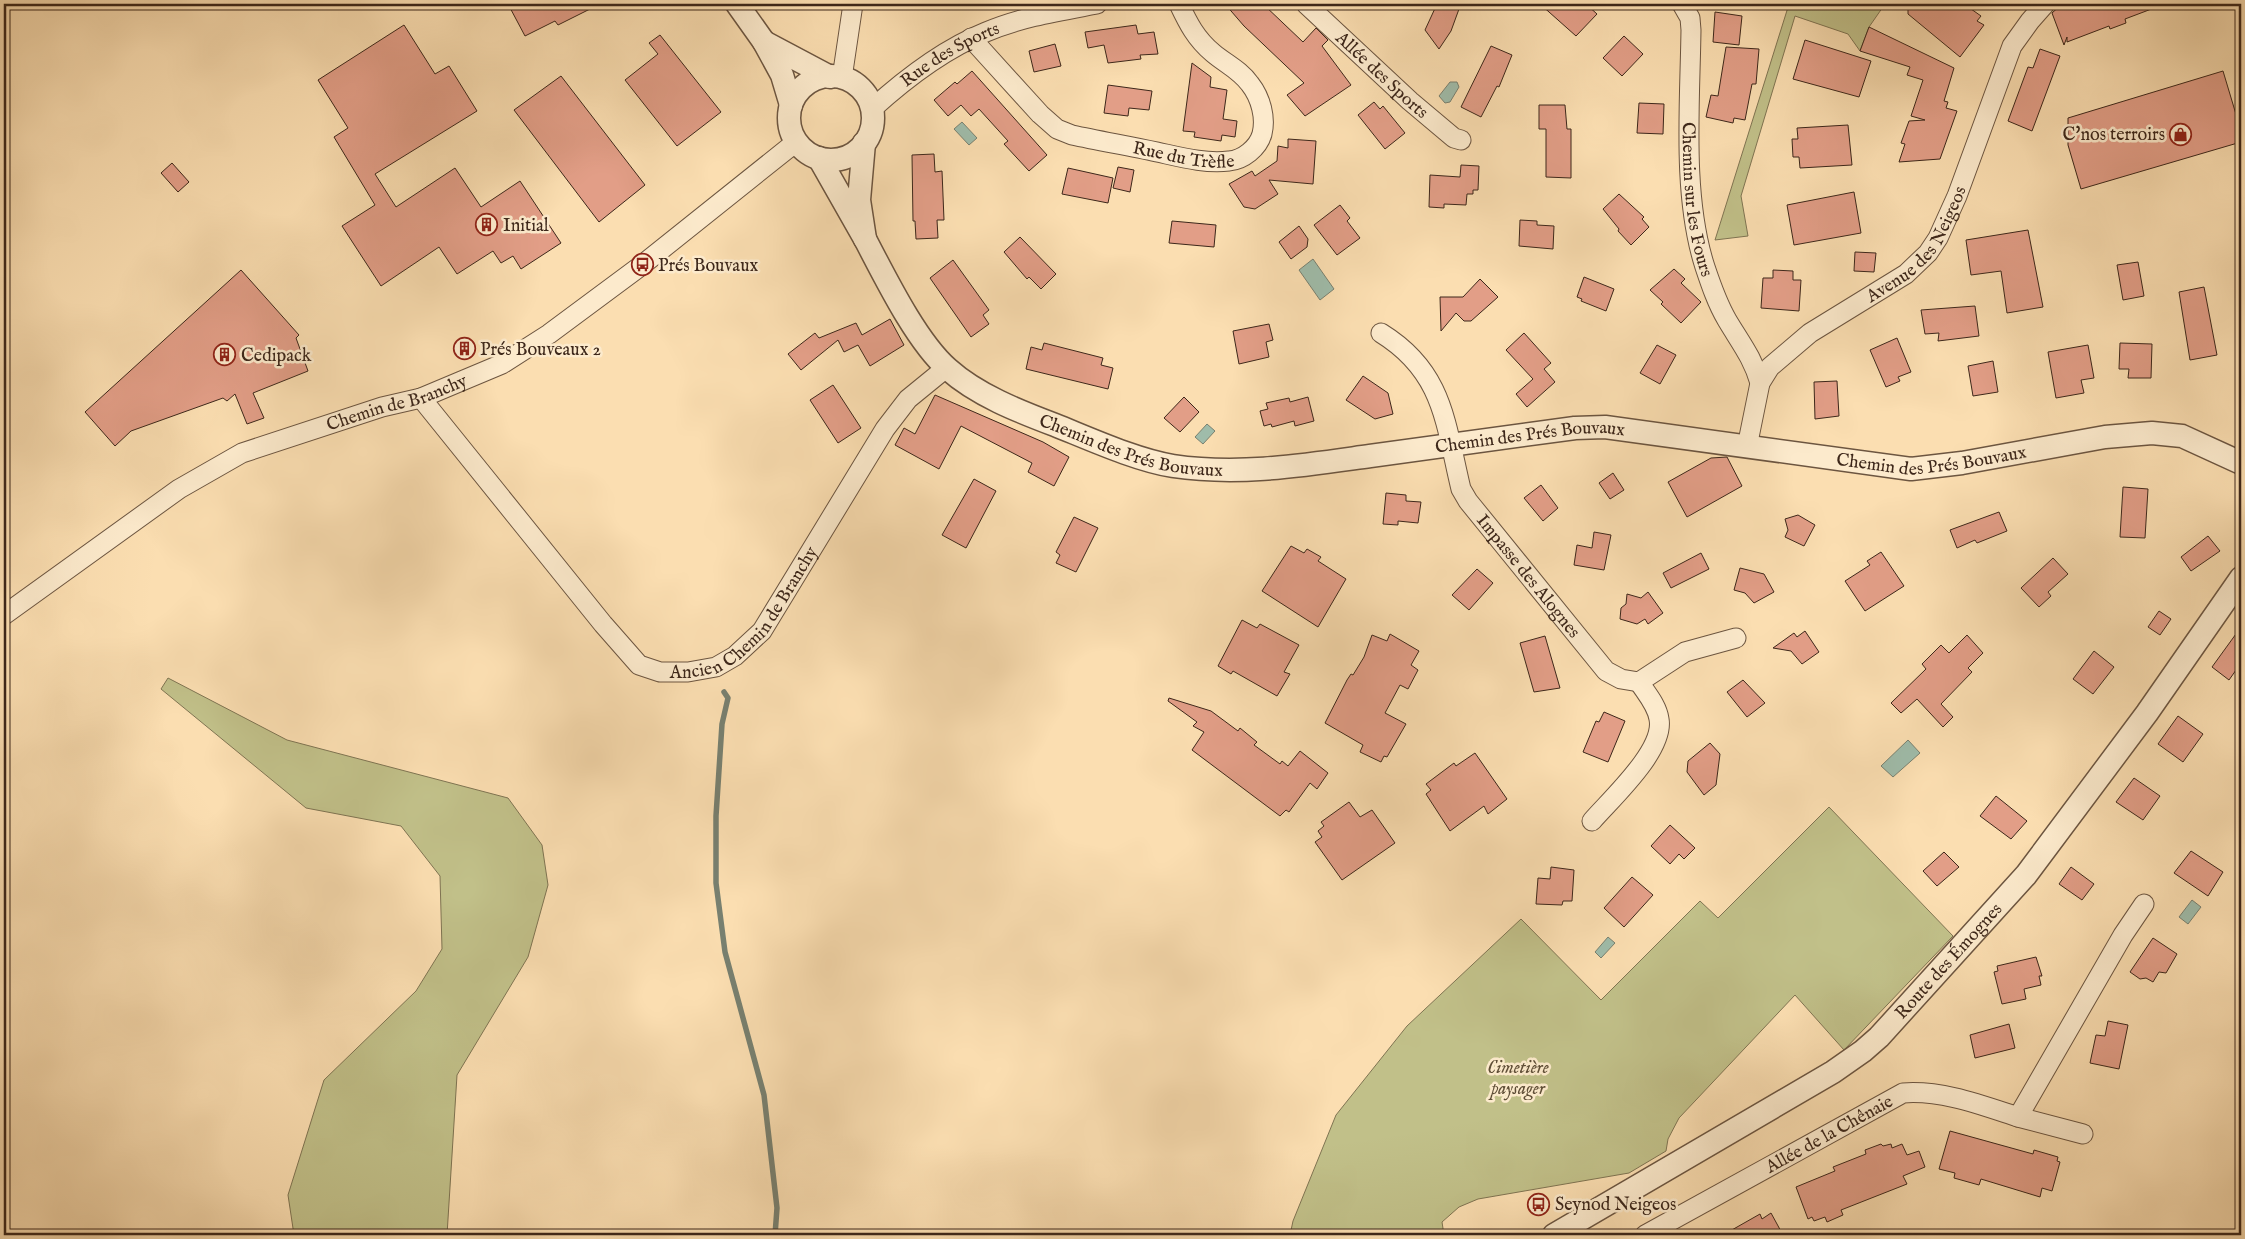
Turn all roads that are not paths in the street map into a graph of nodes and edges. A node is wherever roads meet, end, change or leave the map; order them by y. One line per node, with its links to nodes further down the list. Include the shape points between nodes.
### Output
1 (737, 4): 9 (street)
2 (853, 4): 10 (street)
3 (1097, 4): 8 (street, Rue des Sports, via 1039,15)
4 (1179, 4): 8 (street, Rue du Trèfle, via 1199,40 1240,72 1252,86 1260,105 1265,123 1261,139 1244,156 1229,162 1196,160 1072,135 1057,129)
5 (1306, 4): 13 (street, Allée des Sports, via 1410,100 1454,138)
6 (1682, 4): 20 (street, Chemin sur les Fours, via 1692,30 1689,141 1694,215 1714,293 1754,362)
7 (2045, 4): 20 (street, Avenue des Neigeos, via 2012,46 1957,196 1928,253 1906,274 1794,344 1770,367)
8 (971, 38): 12 (street, Rue des Sports, via 891,92)
9 (764, 42): 10 (street); 11 (street, via 782,75)
10 (836, 77): 11 (street, via 810,82); 12 (street, via 861,89)
11 (791, 104): 14 (street, via 790,130)
12 (872, 109): 15 (street, via 871,130)
13 (1461, 140)
14 (796, 142): 16 (street, via 803,150); 21 (street, Chemin de Branchy, via 550,334 502,364)
15 (864, 144): 16 (street, via 843,158); 17 (street, via 859,200)
16 (819, 158): 17 (street, Chemin des Prés Bouvaux)
17 (865, 239): 19 (street, Chemin des Prés Bouvaux, via 913,324)
18 (1381, 333): 22 (street, Impasse des Alognes, via 1401,346 1430,378 1442,405)
19 (946, 368): 21 (street, Ancien Chemin de Branchy, via 908,399 885,429 762,631 735,656 716,667 688,672 660,672 640,665 596,616); 22 (street, Chemin des Prés Bouvaux, via 991,397 1039,419 1171,466 1216,471 1274,469)
20 (1760, 383): 23 (street, Avenue des Neigeos)
21 (421, 398): 26 (street, Chemin de Branchy, via 382,407 242,453 179,489)
22 (1451, 445): 23 (street, Chemin des Prés Bouvaux, via 1605,427); 28 (street, Impasse des Alognes, via 1461,489 1468,501 1606,671 1621,680)
23 (1747, 447): 24 (street, Chemin des Prés Bouvaux, via 1911,469 1962,464 2105,437 2152,433 2182,436)
24 (2241, 463)
25 (2241, 578): 33 (street, Route des Émognes, via 2147,713 2026,875 1879,1037 1833,1072)
26 (4, 615)
27 (1736, 638): 28 (street, via 1685,652)
28 (1639, 682): 29 (street, via 1660,720 1657,735 1648,755)
29 (1592, 821)
30 (2144, 904): 31 (street)
31 (2018, 1116): 32 (street, Allée de la Chênaie); 34 (street, Allée de la Chênaie, via 1952,1097 1903,1093)
32 (2082, 1134)
33 (1554, 1235)
34 (1645, 1235)

